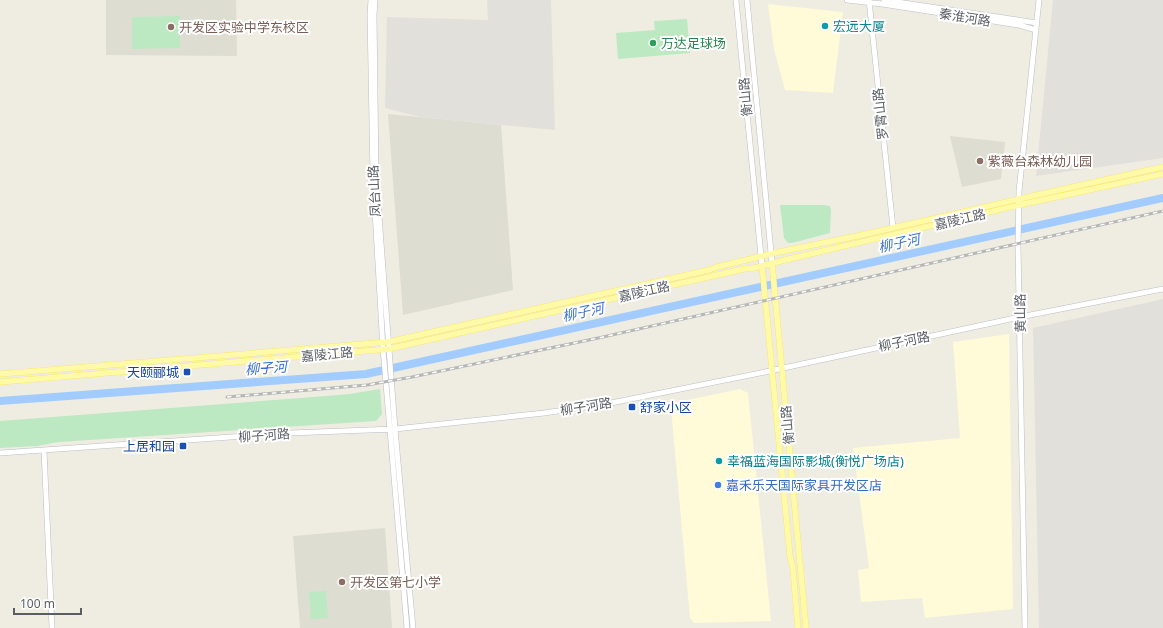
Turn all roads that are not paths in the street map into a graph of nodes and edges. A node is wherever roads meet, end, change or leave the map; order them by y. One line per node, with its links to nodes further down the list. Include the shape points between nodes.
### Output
1 (371, 0): 21 (street, 凤台山路, via 372,176)
2 (375, 0): 21 (street, 凤台山路, via 376,176)
3 (736, 0): 16 (street, 衡山路)
4 (747, 0): 15 (street, 衡山路)
5 (847, 0): 8 (street, 秦淮河路)
6 (884, 0): 9 (street, 秦淮河路)
7 (1039, 0): 9 (street, 黄山路)
8 (869, 2): 10 (street, 秦淮河路, via 1019,25); 14 (street, 罗霄山路)
9 (1037, 23): 10 (street, 黄山路)
10 (1036, 30): 13 (street, 黄山路)
11 (1163, 167): 13 (main road, 嘉陵江路)
12 (1163, 174): 13 (main road, 嘉陵江路)
13 (1019, 202): 14 (main road, 嘉陵江路); 17 (main road, 嘉陵江路); 20 (street, 黄山路)
14 (893, 228): 15 (main road, 嘉陵江路)
15 (772, 254): 16 (main road, 嘉陵江路); 17 (street, 衡山路)
16 (761, 257): 18 (street, 衡山路); 21 (main road, 嘉陵江路)
17 (772, 263): 18 (main road, 嘉陵江路); 23 (main road, 衡山路)
18 (762, 266): 22 (main road, 嘉陵江路); 24 (main road)
19 (1163, 289): 20 (street, 柳子河路)
20 (1020, 317): 23 (street, 柳子河路); 35 (street, 黄山路)
21 (385, 342): 22 (street, 凤台山路); 25 (main road, 嘉陵江路)
22 (386, 349): 26 (main road, 嘉陵江路); 27 (street, 凤台山路)
23 (782, 367): 24 (street, 柳子河路); 34 (main road, 衡山路)
24 (773, 370): 27 (street, 柳子河路, via 606,404); 33 (main road)
25 (0, 374)
26 (0, 382)
27 (392, 429): 28 (street, 柳子河路); 31 (street); 32 (street)
28 (44, 451): 29 (street, 柳子河路); 30 (street)
29 (0, 453)
30 (52, 628)
31 (407, 628)
32 (413, 628)
33 (798, 628)
34 (806, 628)
35 (1025, 628)

